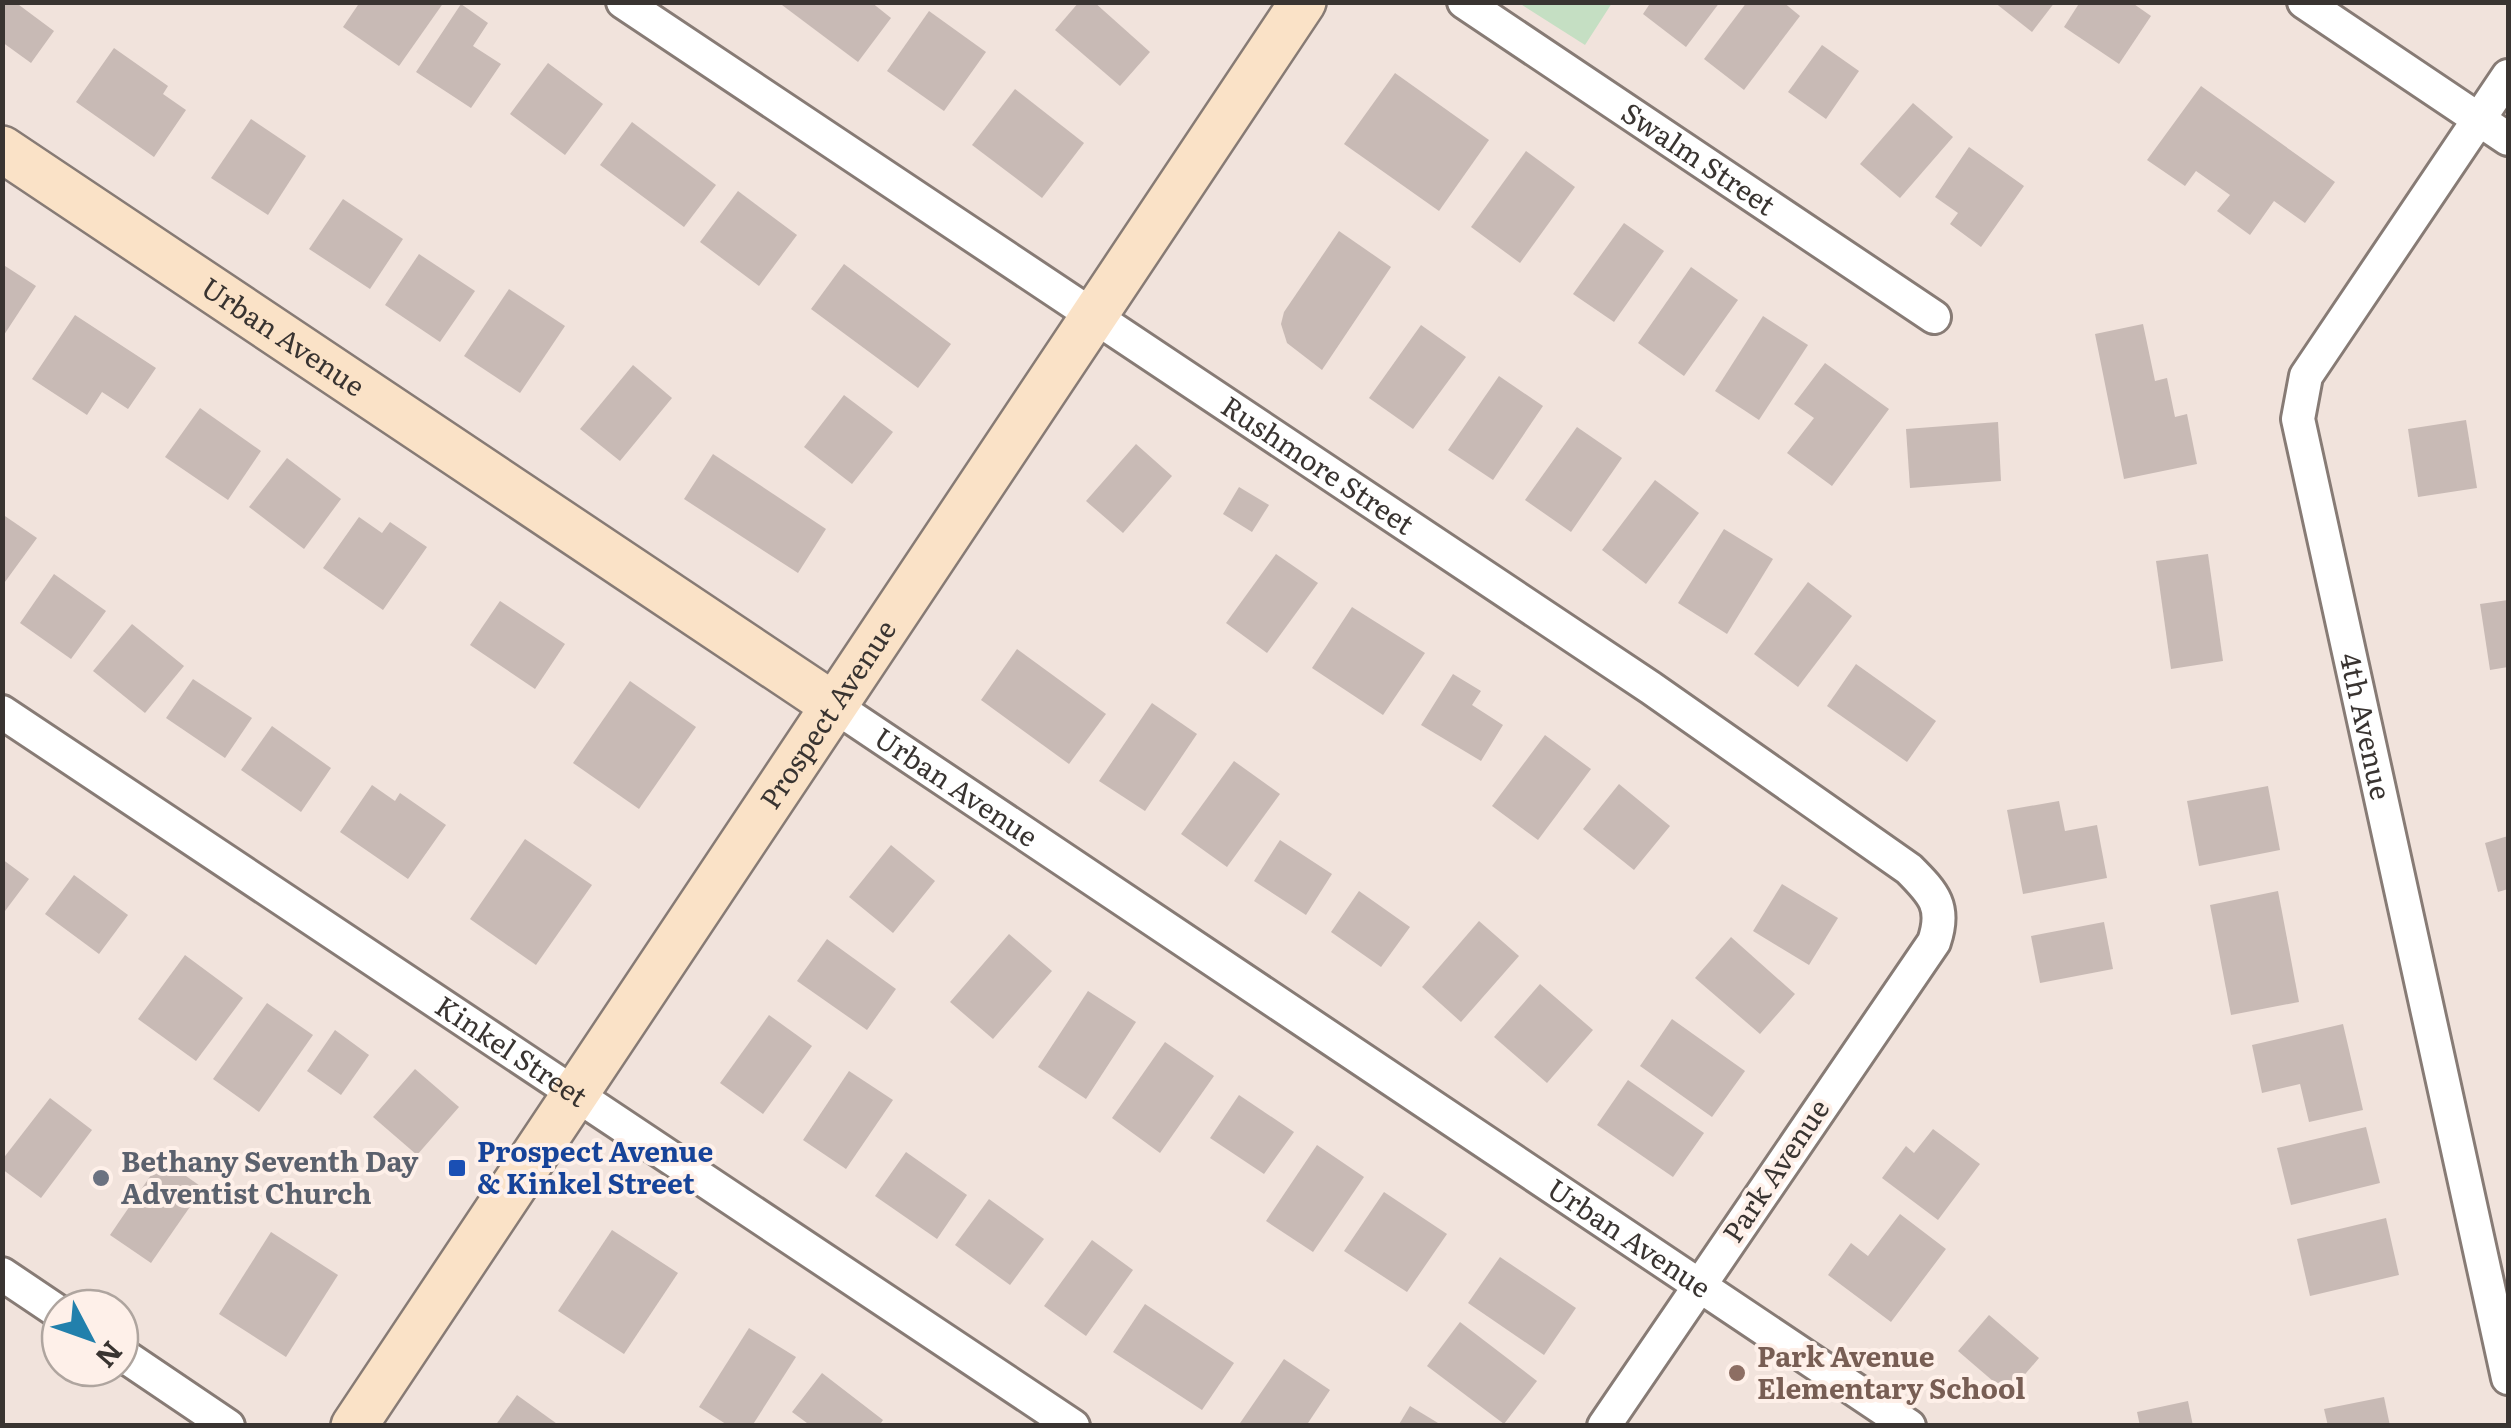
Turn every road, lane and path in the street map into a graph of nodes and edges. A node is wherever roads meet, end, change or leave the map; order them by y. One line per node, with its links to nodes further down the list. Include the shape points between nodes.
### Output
1 (623, 2): 9 (street, Rushmore Street)
2 (1303, 2): 9 (main road, Prospect Avenue)
3 (1464, 2): 10 (street, Swalm Street)
4 (2304, 2): 6 (street)
5 (2508, 76): 6 (street)
6 (2479, 120): 7 (street); 19 (street, 4th Avenue, via 2306,376 2298,419)
7 (2508, 139)
8 (2, 149): 11 (main road, Urban Avenue)
9 (1093, 316): 11 (main road, Prospect Avenue); 13 (street, Rushmore Street, via 1651,688 1909,869 1940,910 1934,942)
10 (1934, 317)
11 (832, 705): 14 (main road, Prospect Avenue); 16 (street, Urban Avenue)
12 (2, 712): 14 (street, Kinkel Street)
13 (1916, 968): 16 (street, Park Avenue)
14 (574, 1094): 21 (main road, Prospect Avenue); 22 (street, Kinkel Street)
15 (2, 1274): 17 (street)
16 (1698, 1285): 23 (street, Park Avenue); 24 (street, Urban Avenue)
17 (40, 1300)
18 (140, 1367): 20 (street)
19 (2508, 1378)
20 (228, 1426)
21 (354, 1426)
22 (1073, 1426)
23 (1604, 1426)
24 (1908, 1426)

